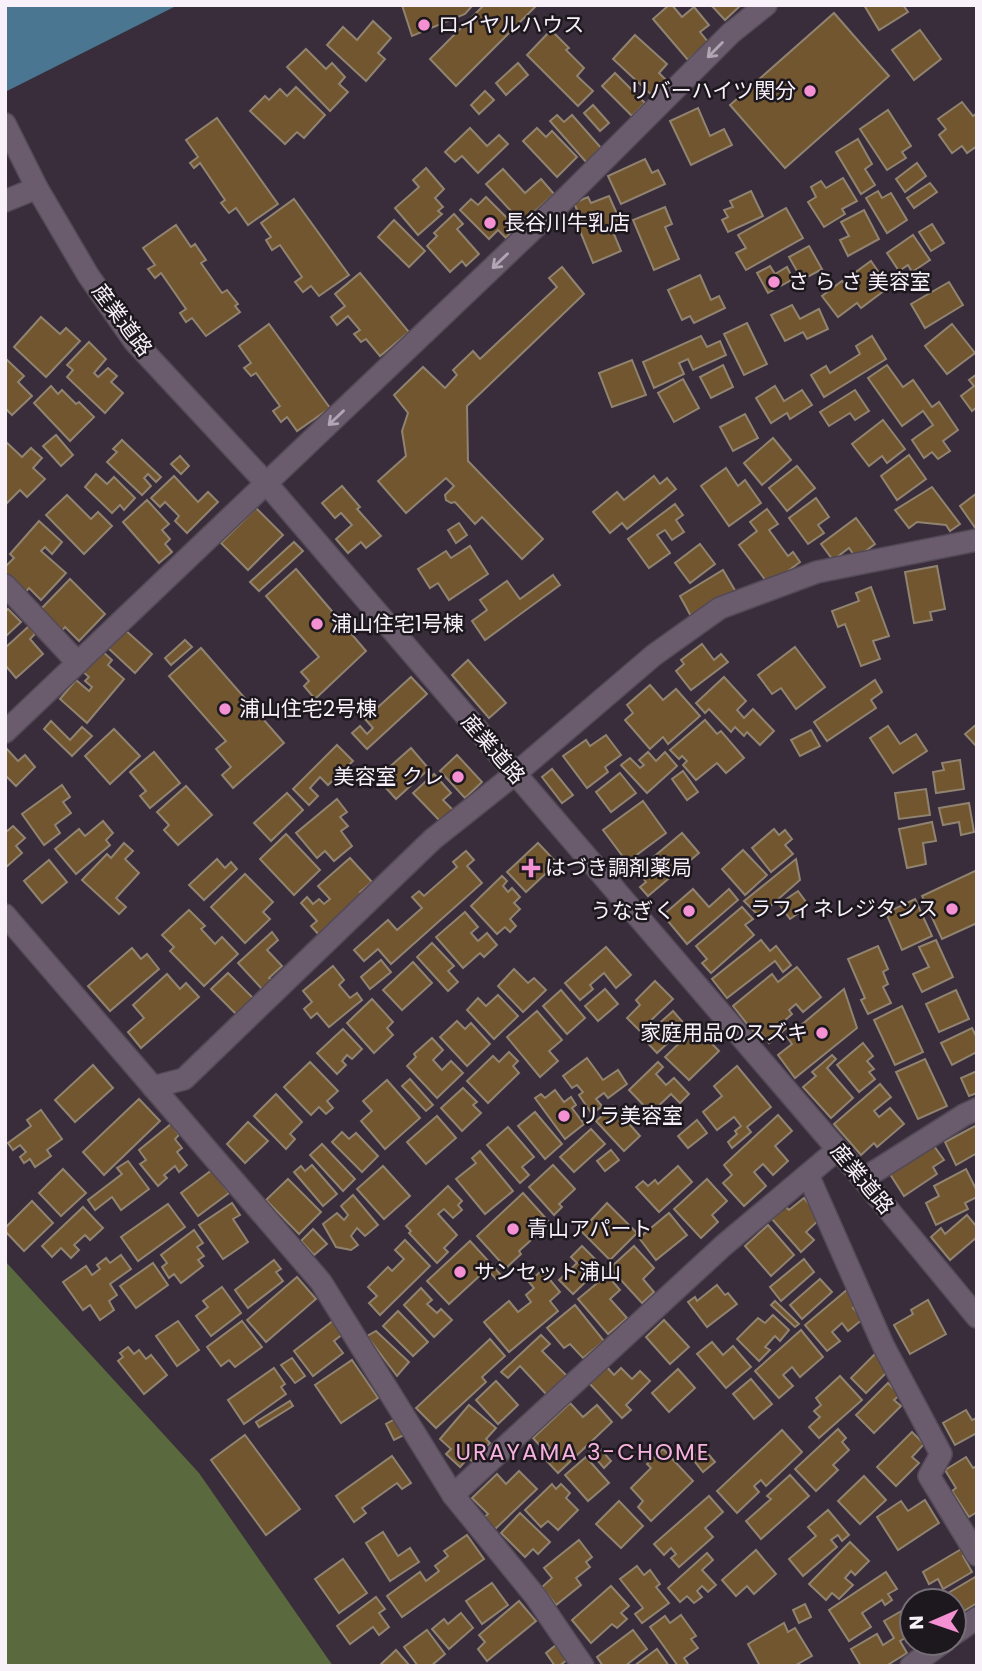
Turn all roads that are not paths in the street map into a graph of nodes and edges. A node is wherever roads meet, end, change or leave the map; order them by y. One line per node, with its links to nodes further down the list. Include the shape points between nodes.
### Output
1 (766, 5): 5 (street, one-way to 5, via 731,33)
2 (5, 124): 3 (street, 産業道路)
3 (32, 179): 4 (street); 5 (street, 産業道路, via 88,275 134,341)
4 (5, 201)
5 (267, 484): 8 (street); 10 (street, 産業道路)
6 (977, 540): 10 (street, via 817,572 720,608 654,655)
7 (5, 585): 8 (street)
8 (78, 663): 9 (street)
9 (5, 732)
10 (515, 775): 12 (street, via 433,839 184,1079); 14 (street, 産業道路)
11 (5, 915): 12 (street)
12 (153, 1087): 18 (street, via 321,1282)
13 (977, 1109): 16 (street)
14 (837, 1150): 15 (street); 16 (street, 産業道路)
15 (808, 1175): 18 (street, via 724,1245); 19 (street, via 884,1347 941,1454 929,1476)
16 (863, 1179): 17 (street, 産業道路)
17 (977, 1317)
18 (453, 1495): 20 (street, via 536,1597)
19 (977, 1555)
20 (583, 1666)

